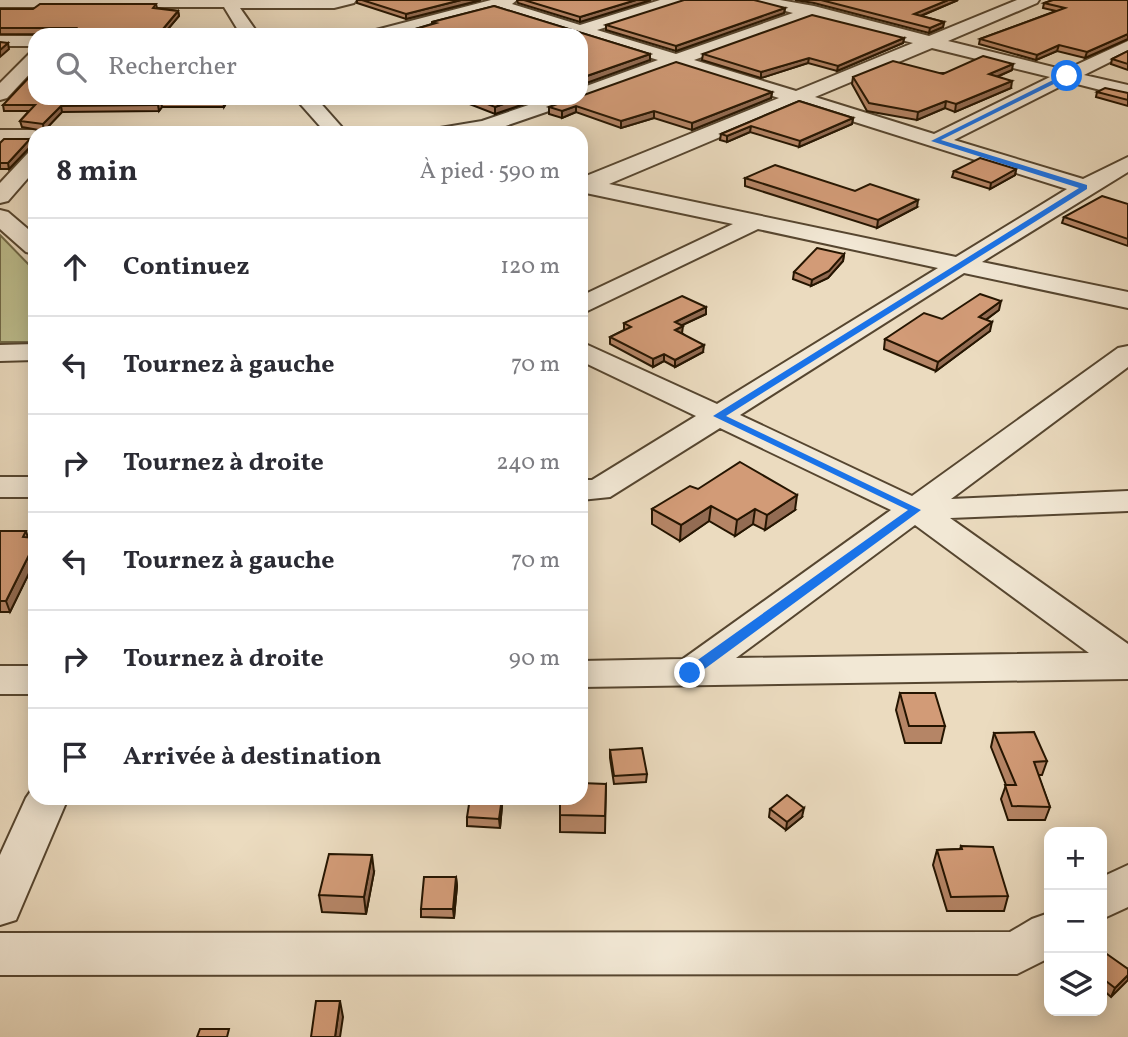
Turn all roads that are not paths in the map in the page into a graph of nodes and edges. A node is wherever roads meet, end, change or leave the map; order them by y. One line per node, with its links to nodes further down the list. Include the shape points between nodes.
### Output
1 (348, 0): 7 (street, via 334,4)
2 (677, 0): 13 (street)
3 (761, 0): 9 (street)
4 (846, 0): 9 (street)
5 (1031, 0): 17 (street)
6 (0, 2): 7 (street)
7 (228, 2): 10 (street)
8 (502, 2): 11 (street); 12 (street)
9 (810, 13): 17 (street); 19 (street)
10 (245, 28)
11 (404, 28)
12 (561, 28)
13 (588, 28)
14 (588, 37): 19 (street)
15 (0, 41): 16 (street)
16 (28, 41)
17 (930, 42): 21 (street); 26 (street)
18 (1128, 46): 21 (street)
19 (676, 61): 25 (street); 26 (street)
20 (28, 64): 23 (street)
21 (1067, 76): 24 (street); 33 (street)
22 (28, 85): 23 (street)
23 (3, 87)
24 (1128, 91)
25 (588, 92)
26 (796, 97): 33 (street); 36 (street)
27 (311, 105): 29 (street)
28 (548, 105): 30 (street)
29 (331, 126)
30 (488, 126)
31 (0, 136): 32 (street)
32 (28, 136)
33 (935, 141): 38 (street)
34 (1128, 163): 38 (street)
35 (28, 165): 39 (street)
36 (588, 184)
37 (588, 187): 41 (street)
38 (1085, 187): 43 (street)
39 (0, 196)
40 (0, 217): 42 (street)
41 (755, 222): 43 (street); 45 (street)
42 (28, 241)
43 (958, 266): 44 (street); 50 (street)
44 (1128, 300)
45 (588, 303)
46 (28, 352): 47 (street)
47 (0, 353)
48 (588, 354): 50 (street)
49 (1128, 354): 55 (street)
50 (718, 416): 53 (street, via 599,491); 55 (street)
51 (0, 487): 52 (street)
52 (28, 487)
53 (588, 490)
54 (1128, 501): 55 (street)
55 (916, 510): 56 (street); 57 (street)
56 (1128, 664): 57 (street)
57 (690, 673): 58 (street)
58 (588, 674)
59 (0, 680): 60 (street)
60 (28, 680)
61 (44, 805): 64 (street)
62 (1128, 884): 63 (street)
63 (1107, 898)
64 (0, 906)
65 (1044, 936): 66 (street, via 1017,953)
66 (0, 954)

